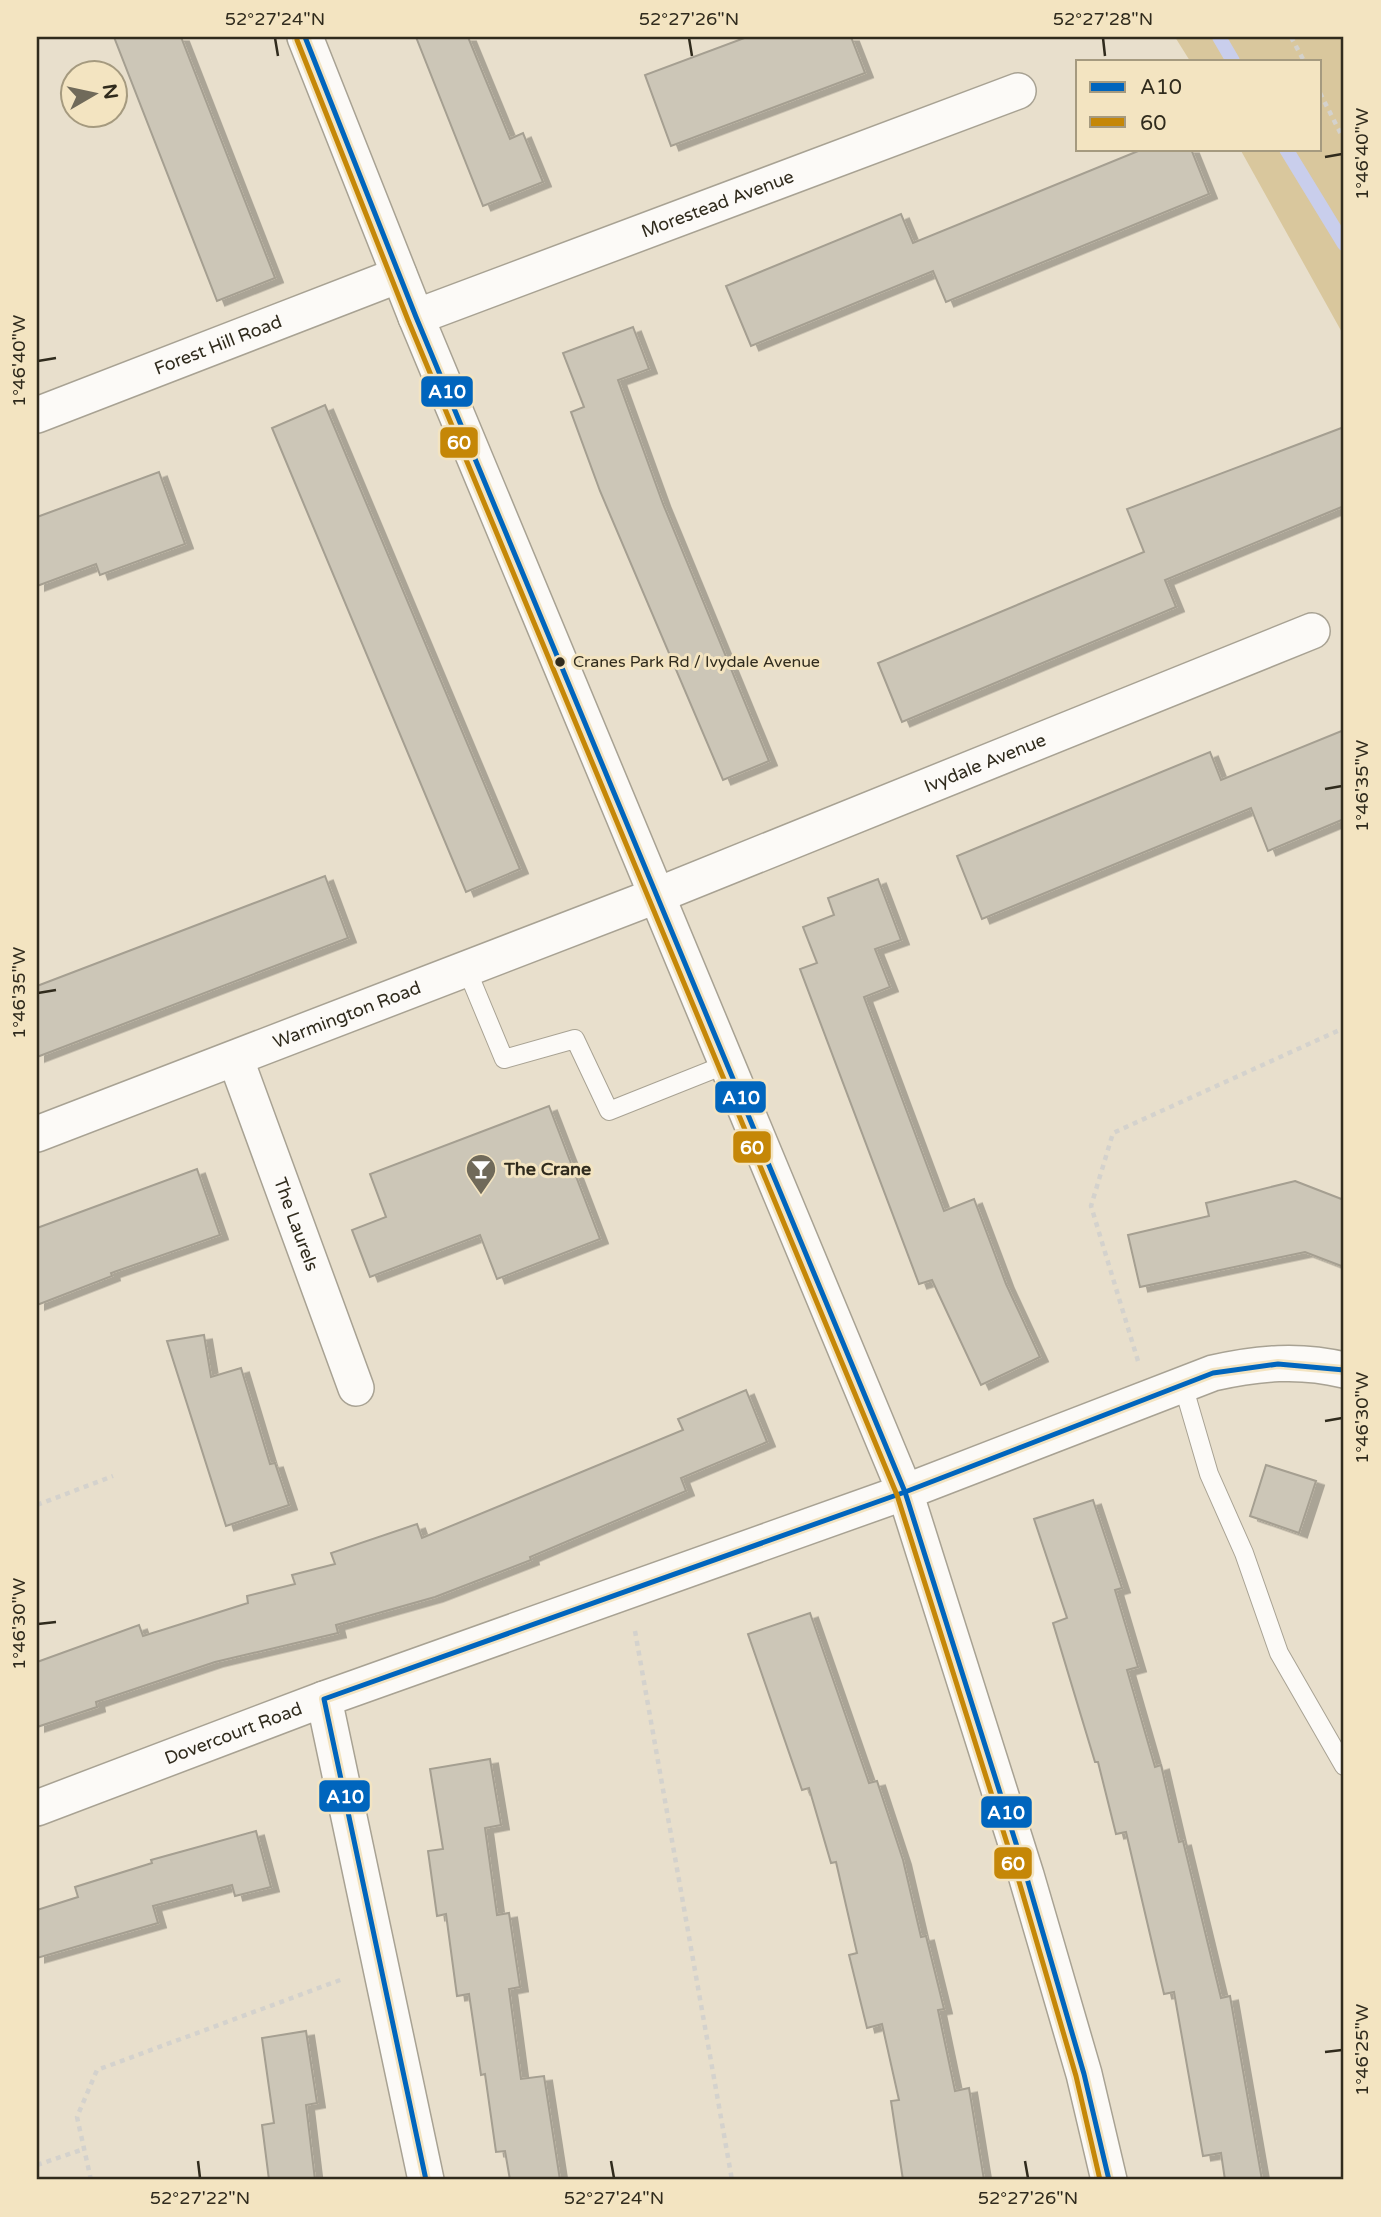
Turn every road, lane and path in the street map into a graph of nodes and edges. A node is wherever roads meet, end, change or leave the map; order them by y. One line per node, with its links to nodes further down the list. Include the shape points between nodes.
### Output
1 (305, 37): 7 (street)
2 (1291, 37): 3 (path)
3 (1303, 60)
4 (1018, 91): 8 (street, Morestead Avenue)
5 (1322, 97): 6 (path)
6 (1344, 140)
7 (399, 275): 8 (street); 9 (street, Forest Hill Road)
8 (416, 317): 11 (street)
9 (37, 415)
10 (1312, 631): 11 (street, Ivydale Avenue)
11 (657, 895): 12 (street, Warmington Road); 15 (street)
12 (467, 970): 14 (street, Warmington Road); 15 (lane, via 504,1059 575,1039 609,1111)
13 (1344, 1028): 20 (path, via 1113,1133 1091,1206)
14 (236, 1059): 16 (street, Warmington Road); 19 (street, The Laurels)
15 (727, 1064): 22 (street)
16 (37, 1134)
17 (1344, 1370): 18 (street, Dovercourt Road, via 1261,1363)
18 (1183, 1385): 20 (street, Dovercourt Road); 26 (lane, via 1209,1474 1244,1553 1279,1653)
19 (356, 1388)
20 (1150, 1398): 22 (street, Dovercourt Road)
21 (113, 1476): 23 (path)
22 (905, 1492): 24 (street, Dovercourt Road); 34 (street, via 1026,1875 1084,2074)
23 (37, 1505)
24 (628, 1592): 25 (street, Dovercourt Road); 33 (path)
25 (324, 1699): 27 (street, Dovercourt Road); 28 (street)
26 (1344, 1766)
27 (37, 1808)
28 (380, 1965): 29 (path, via 97,2070 76,2117); 32 (street)
29 (84, 2149): 30 (path); 31 (path)
30 (37, 2165)
31 (91, 2180)
32 (426, 2180)
33 (732, 2180)
34 (1109, 2180)

